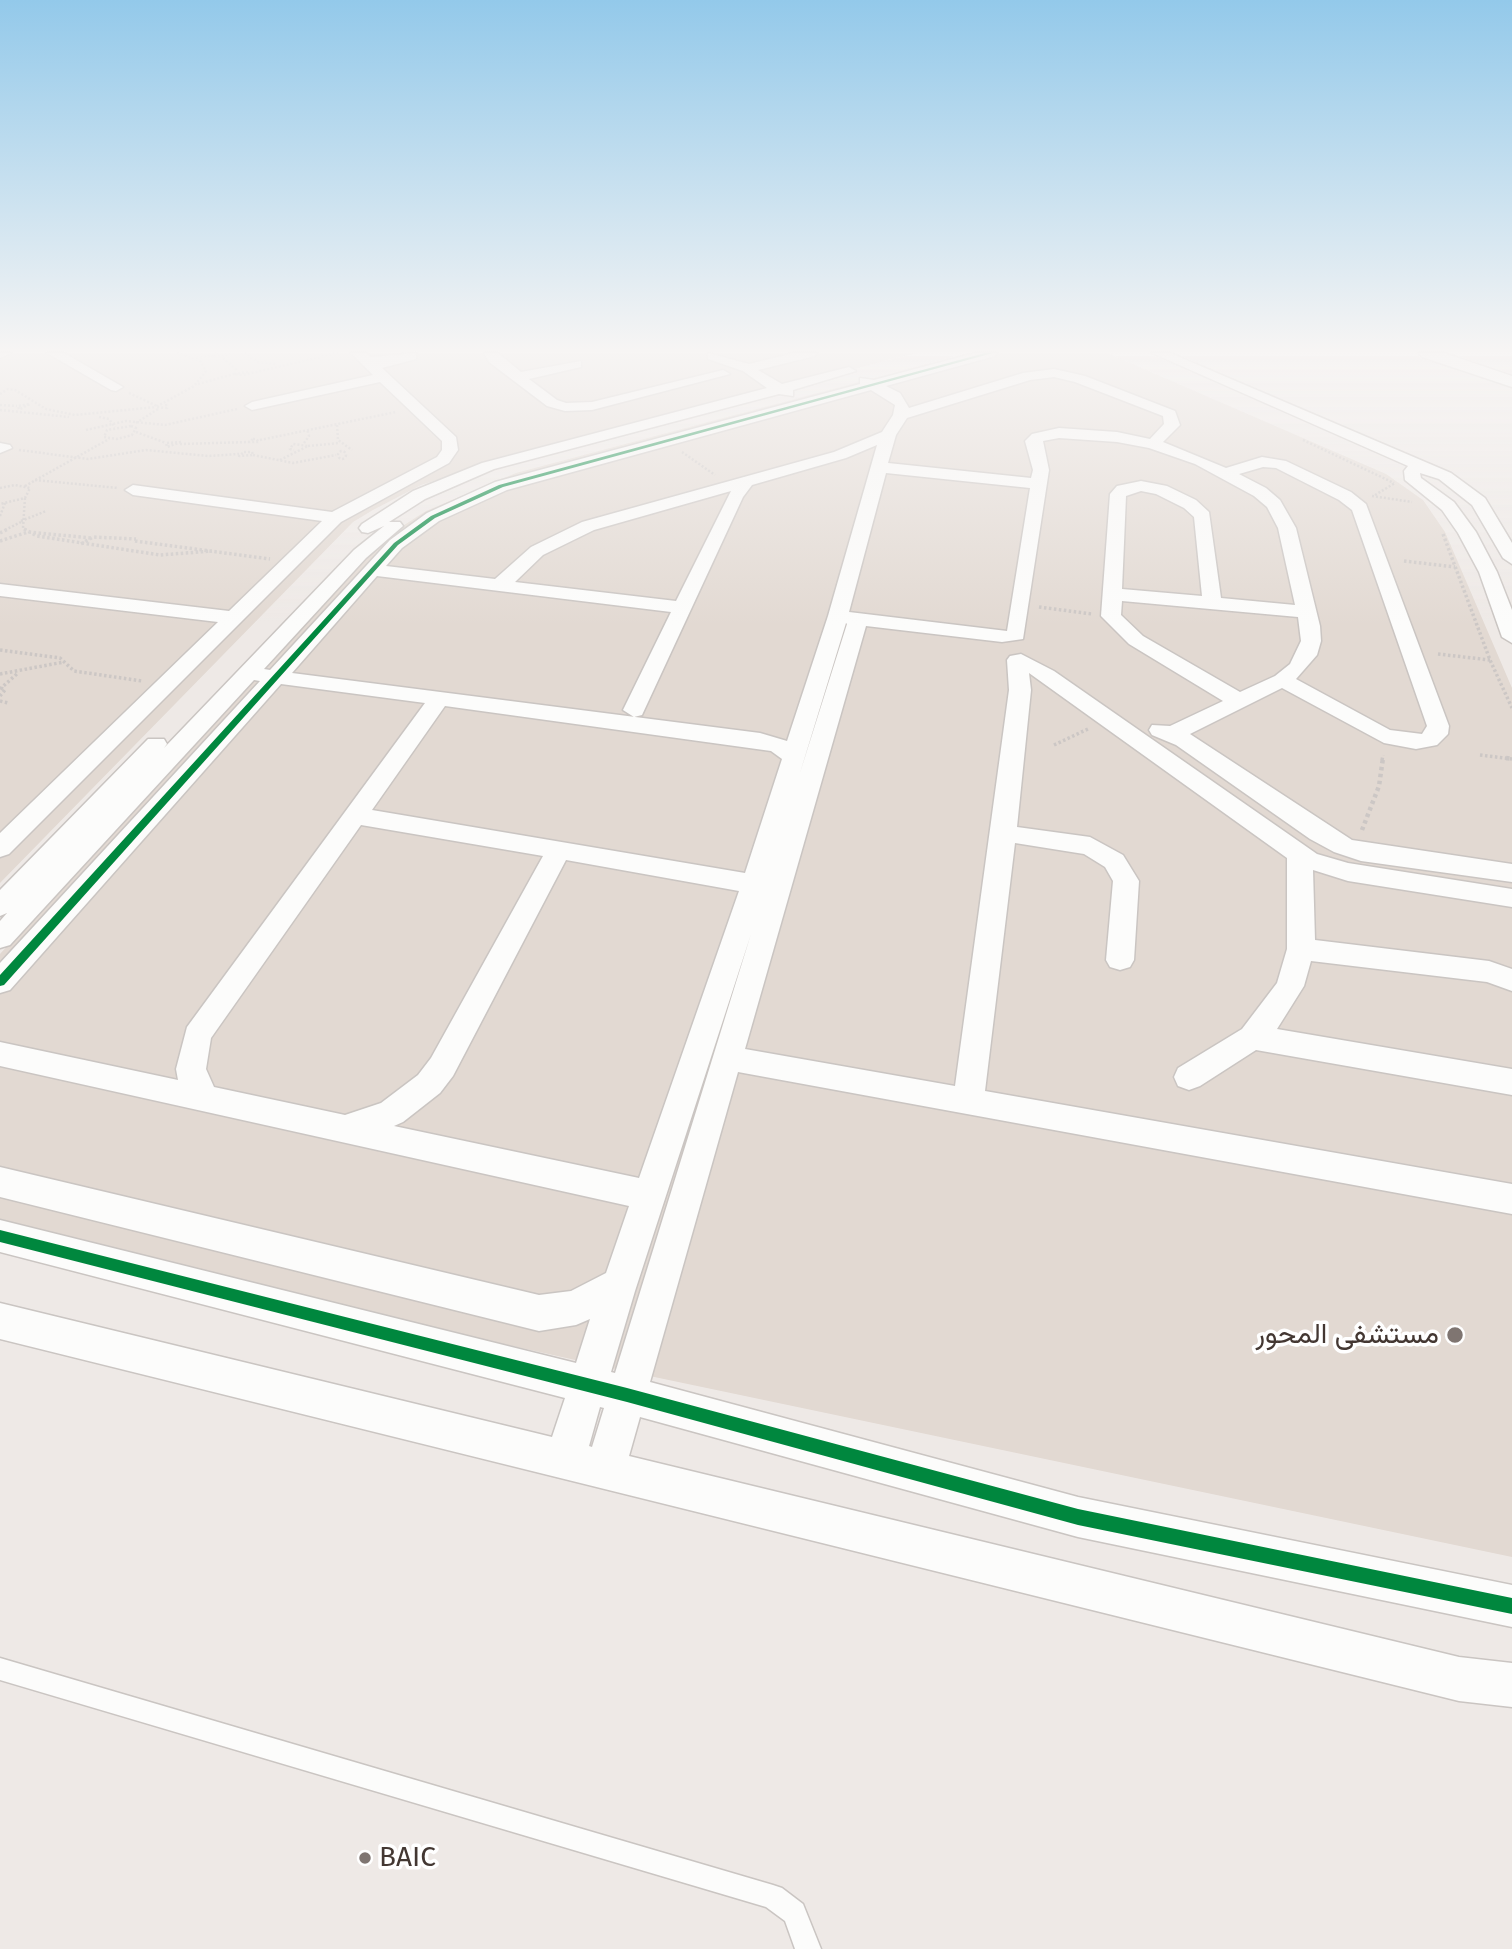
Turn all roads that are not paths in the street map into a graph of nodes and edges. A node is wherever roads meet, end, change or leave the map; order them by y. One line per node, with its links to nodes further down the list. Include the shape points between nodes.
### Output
1 (450, 444): 16 (street, via 443,460)
2 (576, 444): 51 (street, via 488,466 419,495 378,519 344,548)
3 (597, 444): 30 (street, via 532,462 446,495 408,516 367,547)
4 (657, 444): 18 (street, via 477,495 414,530)
5 (868, 444): 13 (street)
6 (885, 444): 11 (street)
7 (1034, 444): 14 (street, via 1041,464)
8 (1153, 444): 12 (street)
9 (1373, 444): 10 (street)
10 (1422, 465): 17 (street, via 1479,502); 22 (street, via 1412,471 1413,480 1448,506)
11 (879, 467): 14 (street); 26 (street)
12 (1226, 473): 25 (street, via 1260,492 1283,516); 33 (street, via 1262,462 1280,464 1360,508 1438,726 1437,734 1416,743 1384,736)
13 (738, 484): 19 (street, via 570,533 537,551); 24 (street)
14 (1038, 484): 29 (street, via 1020,604)
15 (133, 490): 16 (street)
16 (335, 518): 27 (street)
17 (1512, 558)
18 (373, 570): 19 (street); 31 (street)
19 (500, 585): 24 (street)
20 (1, 590): 27 (street)
21 (1112, 594): 23 (street); 23 (street, via 1118,494 1131,487 1151,487 1180,498 1203,516); 35 (street, via 1111,616 1136,640)
22 (1505, 603): 28 (street)
23 (1212, 604): 25 (street)
24 (682, 608): 36 (street)
25 (1307, 612): 33 (street, via 1311,641 1307,655)
26 (848, 617): 29 (street); 37 (street); 39 (street)
27 (234, 618): 43 (street)
28 (1512, 637)
29 (1021, 646): 38 (street, via 1127,725); 42 (street)
30 (264, 656): 31 (street); 32 (street)
31 (282, 669): 32 (street); 34 (street); 36 (street); 56 (street)
32 (248, 673): 52 (street)
33 (1282, 680): 35 (street)
34 (439, 699): 39 (street, via 761,740); 40 (street)
35 (1239, 701): 38 (street)
36 (634, 710): 37 (street, via 777,728)
37 (803, 721): 39 (street)
38 (1175, 745): 41 (street); 44 (street)
39 (802, 755): 49 (street)
40 (353, 815): 46 (street); 62 (street, via 197,1035 191,1069)
41 (1309, 826): 44 (street, via 1289,828); 45 (street)
42 (1004, 833): 54 (street, via 1090,846 1114,862 1126,881); 63 (street)
43 (0, 848)
44 (1291, 848): 47 (street); 53 (street)
45 (1348, 848): 47 (street, via 1342,860); 48 (street)
46 (558, 850): 49 (street); 64 (street, via 442,1067 392,1113)
47 (1327, 867): 50 (street)
48 (1511, 876)
49 (770, 877): 59 (street); 66 (street)
50 (1512, 898)
51 (0, 906)
52 (0, 938)
53 (1301, 949): 55 (street, via 1489,972); 57 (street, via 1290,986)
54 (1120, 960)
55 (1512, 979)
56 (0, 982)
57 (1252, 1037): 60 (street); 61 (street)
58 (0, 1054): 62 (street)
59 (728, 1058): 63 (street); 72 (street)
60 (1189, 1077)
61 (1512, 1082)
62 (204, 1098): 64 (street)
63 (968, 1100): 67 (street)
64 (345, 1128): 66 (street)
65 (0, 1182): 69 (street, via 539,1313 576,1308 608,1289)
66 (649, 1195): 69 (street)
67 (1512, 1199)
68 (0, 1236): 71 (street)
69 (617, 1291): 71 (street)
70 (0, 1321): 73 (street)
71 (587, 1386): 72 (street); 73 (street)
72 (627, 1395): 74 (street); 75 (street, via 1078,1517)
73 (565, 1459): 74 (street)
74 (605, 1469): 77 (street, via 1459,1679)
75 (1512, 1606)
76 (0, 1669): 78 (lane, via 773,1897 794,1913)
77 (1512, 1685)
78 (808, 1949)

